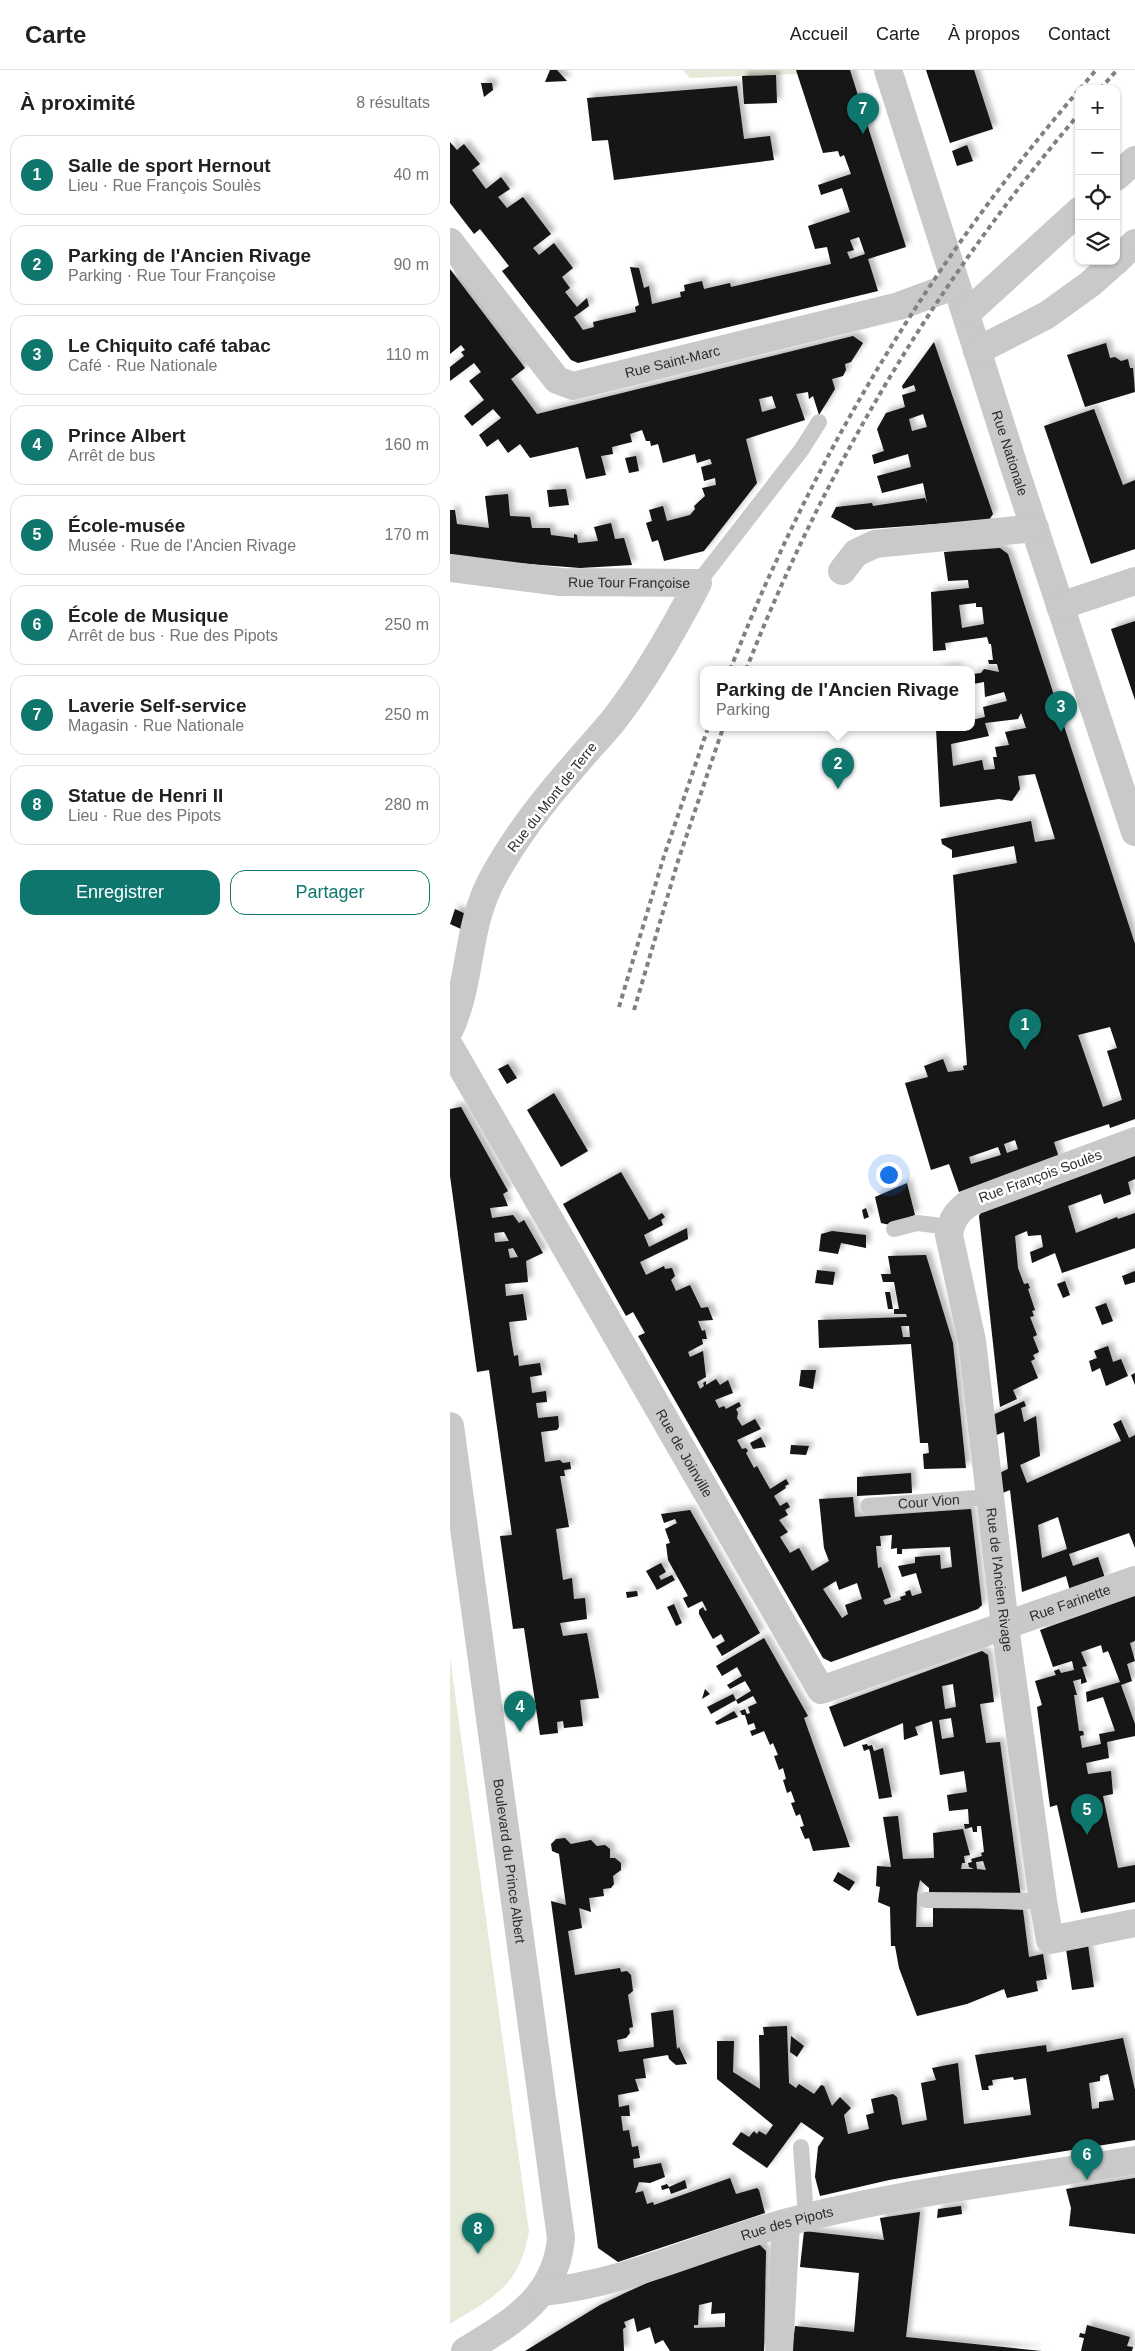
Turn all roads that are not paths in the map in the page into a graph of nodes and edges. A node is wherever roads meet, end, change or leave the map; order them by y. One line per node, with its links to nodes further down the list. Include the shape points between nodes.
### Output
1 (888, 71): 9 (street, Rue Nationale)
2 (1135, 160): 3 (street)
3 (1118, 175)
4 (1075, 215): 10 (street)
5 (450, 242): 9 (street, Rue Saint-Marc, via 557,380 573,386 899,306)
6 (1135, 243): 7 (street)
7 (1120, 257)
8 (1111, 265): 11 (street, via 1047,315)
9 (956, 285): 10 (street, Rue Nationale)
10 (966, 314): 11 (street, Rue Nationale)
11 (977, 352): 13 (street, Rue Nationale)
12 (819, 422): 17 (lane, Rue Tour Françoise, via 797,456)
13 (1035, 528): 15 (street, via 875,544 856,553); 18 (street, Rue Nationale)
14 (450, 568): 17 (street, Rue Tour Françoise, via 561,582)
15 (842, 571)
16 (1135, 581): 18 (street)
17 (698, 583): 20 (street, Rue du Mont de Terre, via 641,683 525,828 495,874 479,906 462,992)
18 (1060, 606): 19 (street, Rue Nationale)
19 (1135, 832)
20 (450, 1029)
21 (450, 1046): 29 (street, Rue de Joinville, via 821,1690)
22 (1135, 1141): 23 (street, Rue François Soulès, via 969,1202 957,1212)
23 (951, 1223): 24 (lane, via 917,1223); 26 (street, Rue de l'Ancien Rivage, via 950,1245 973,1347)
24 (894, 1229)
25 (450, 1426): 36 (street, Boulevard du Prince Albert, via 561,2238 556,2267)
26 (989, 1497): 27 (lane, Cour Vion); 29 (street, Rue de l'Ancien Rivage)
27 (868, 1506)
28 (1135, 1580): 29 (street, Rue Farinette)
29 (1005, 1626): 31 (street, Rue de l'Ancien Rivage)
30 (926, 1900): 31 (lane)
31 (1043, 1901): 32 (street, Rue de l'Ancien Rivage, via 1050,1940)
32 (1135, 1923)
33 (801, 2147): 35 (lane)
34 (1135, 2160): 35 (street, Rue des Pipots, via 957,2188)
35 (796, 2220): 36 (street, Rue des Pipots, via 614,2279 575,2289); 38 (street)
36 (541, 2292): 37 (street, via 516,2320)
37 (466, 2351)
38 (779, 2351)

